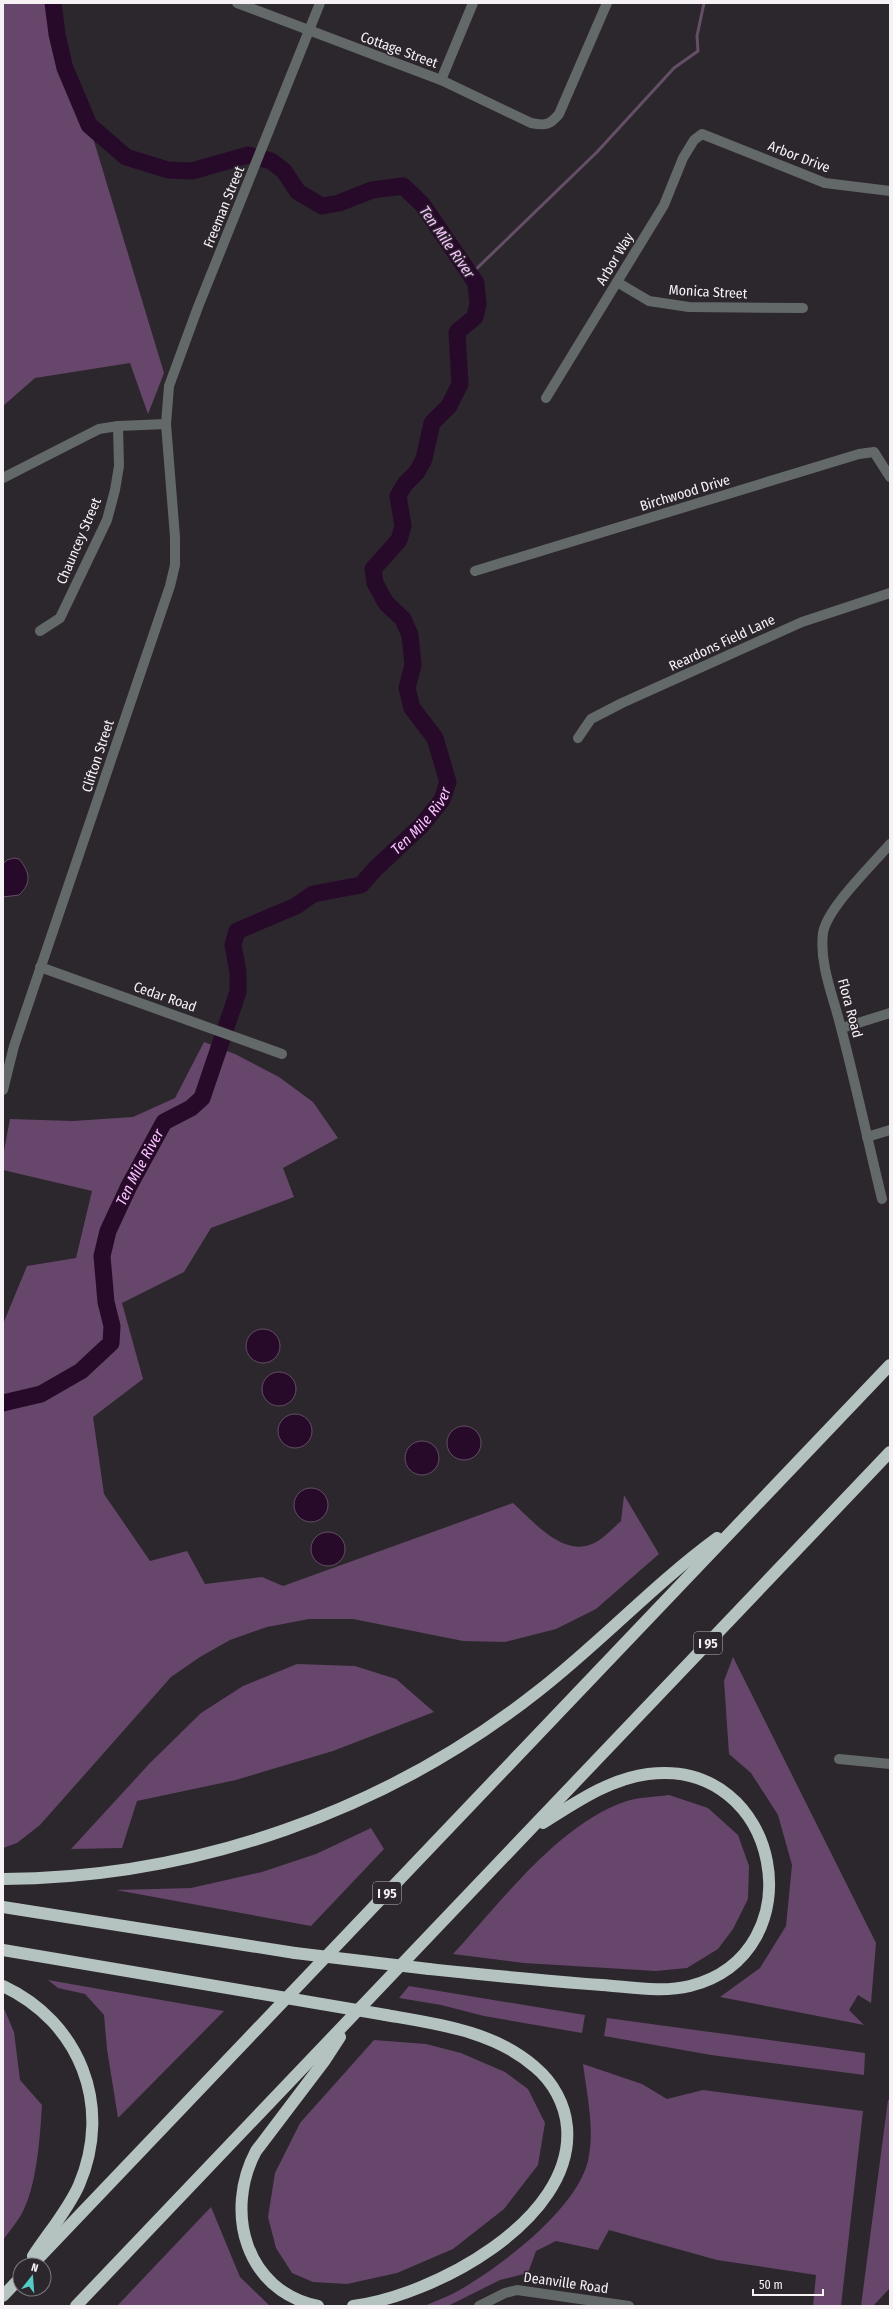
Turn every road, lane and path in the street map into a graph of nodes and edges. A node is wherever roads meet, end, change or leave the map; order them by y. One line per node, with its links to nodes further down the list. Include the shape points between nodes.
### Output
1 (237, 3): 5 (street, Cottage Street)
2 (320, 3): 5 (street, Freeman Street)
3 (474, 3): 6 (street)
4 (607, 3): 6 (street, Cottage Street, via 559,114 549,124 531,123)
5 (309, 31): 6 (street, Cottage Street); 12 (street, Freeman Street, via 179,355 169,386)
6 (441, 80)
7 (703, 134): 8 (street, Arbor Drive, via 819,181 854,188); 9 (street, Arbor Way, via 694,140 683,158 664,205)
8 (890, 191)
9 (617, 282): 10 (street, Monica Street, via 649,301 690,307); 11 (street, Arbor Way)
10 (803, 308)
11 (546, 398)
12 (166, 424): 13 (street); 21 (street, Clifton Street, via 174,514 175,565 172,579)
13 (118, 426): 15 (street, via 99,429); 18 (street, Chauncey Street, via 119,466 107,520 60,618)
14 (890, 477): 16 (street, Birchwood Drive, via 874,452 859,454)
15 (3, 478)
16 (475, 571)
17 (890, 593): 19 (street, Reardons Field Lane, via 802,622 622,703 591,719)
18 (40, 631)
19 (578, 738)
20 (890, 844): 23 (street, Flora Road, via 848,892 830,916 823,933 825,966)
21 (40, 967): 24 (street, Cedar Road); 25 (street, Clifton Street)
22 (890, 1014): 23 (street)
23 (842, 1028): 28 (street, Flora Road)
24 (282, 1054)
25 (6, 1060): 26 (street, Clifton Street)
26 (3, 1090)
27 (890, 1130): 28 (street)
28 (866, 1137): 29 (street, Flora Road)
29 (882, 1199)
30 (890, 1365): 32 (highway, I 95)
31 (890, 1452): 35 (highway, I 95)
32 (742, 1520): 36 (highway, via 685,1562 607,1634 528,1700 466,1742 375,1792 280,1832 181,1859 79,1875); 42 (highway, I 95)
33 (839, 1759): 34 (street)
34 (890, 1764)
35 (526, 1834): 37 (highway, bridge, via 584,1798 623,1780 659,1774 695,1779 717,1789 737,1803 760,1834 770,1872 766,1910 754,1938 733,1963 711,1978 678,1988 656,1989 430,1969 295,1953); 40 (highway, I 95)
36 (3, 1879)
37 (3, 1907)
38 (3, 1950): 45 (highway, bridge, via 386,2015 475,2034 498,2043 527,2061 546,2078 559,2099 567,2123 567,2148 561,2172 549,2193 521,2223 493,2247 460,2269 392,2298)
39 (3, 1986): 41 (highway, via 37,2006 65,2036 84,2072 93,2111 92,2144 79,2186)
40 (355, 2014): 43 (highway, I 95); 44 (highway, via 325,2060 256,2151 248,2168 241,2196 245,2238 252,2256 264,2274 290,2296)
41 (32, 2257)
42 (40, 2257)
43 (76, 2306)
44 (318, 2306)
45 (353, 2306)
46 (479, 2306): 47 (street, Deanville Road, via 517,2290)
47 (629, 2306)

